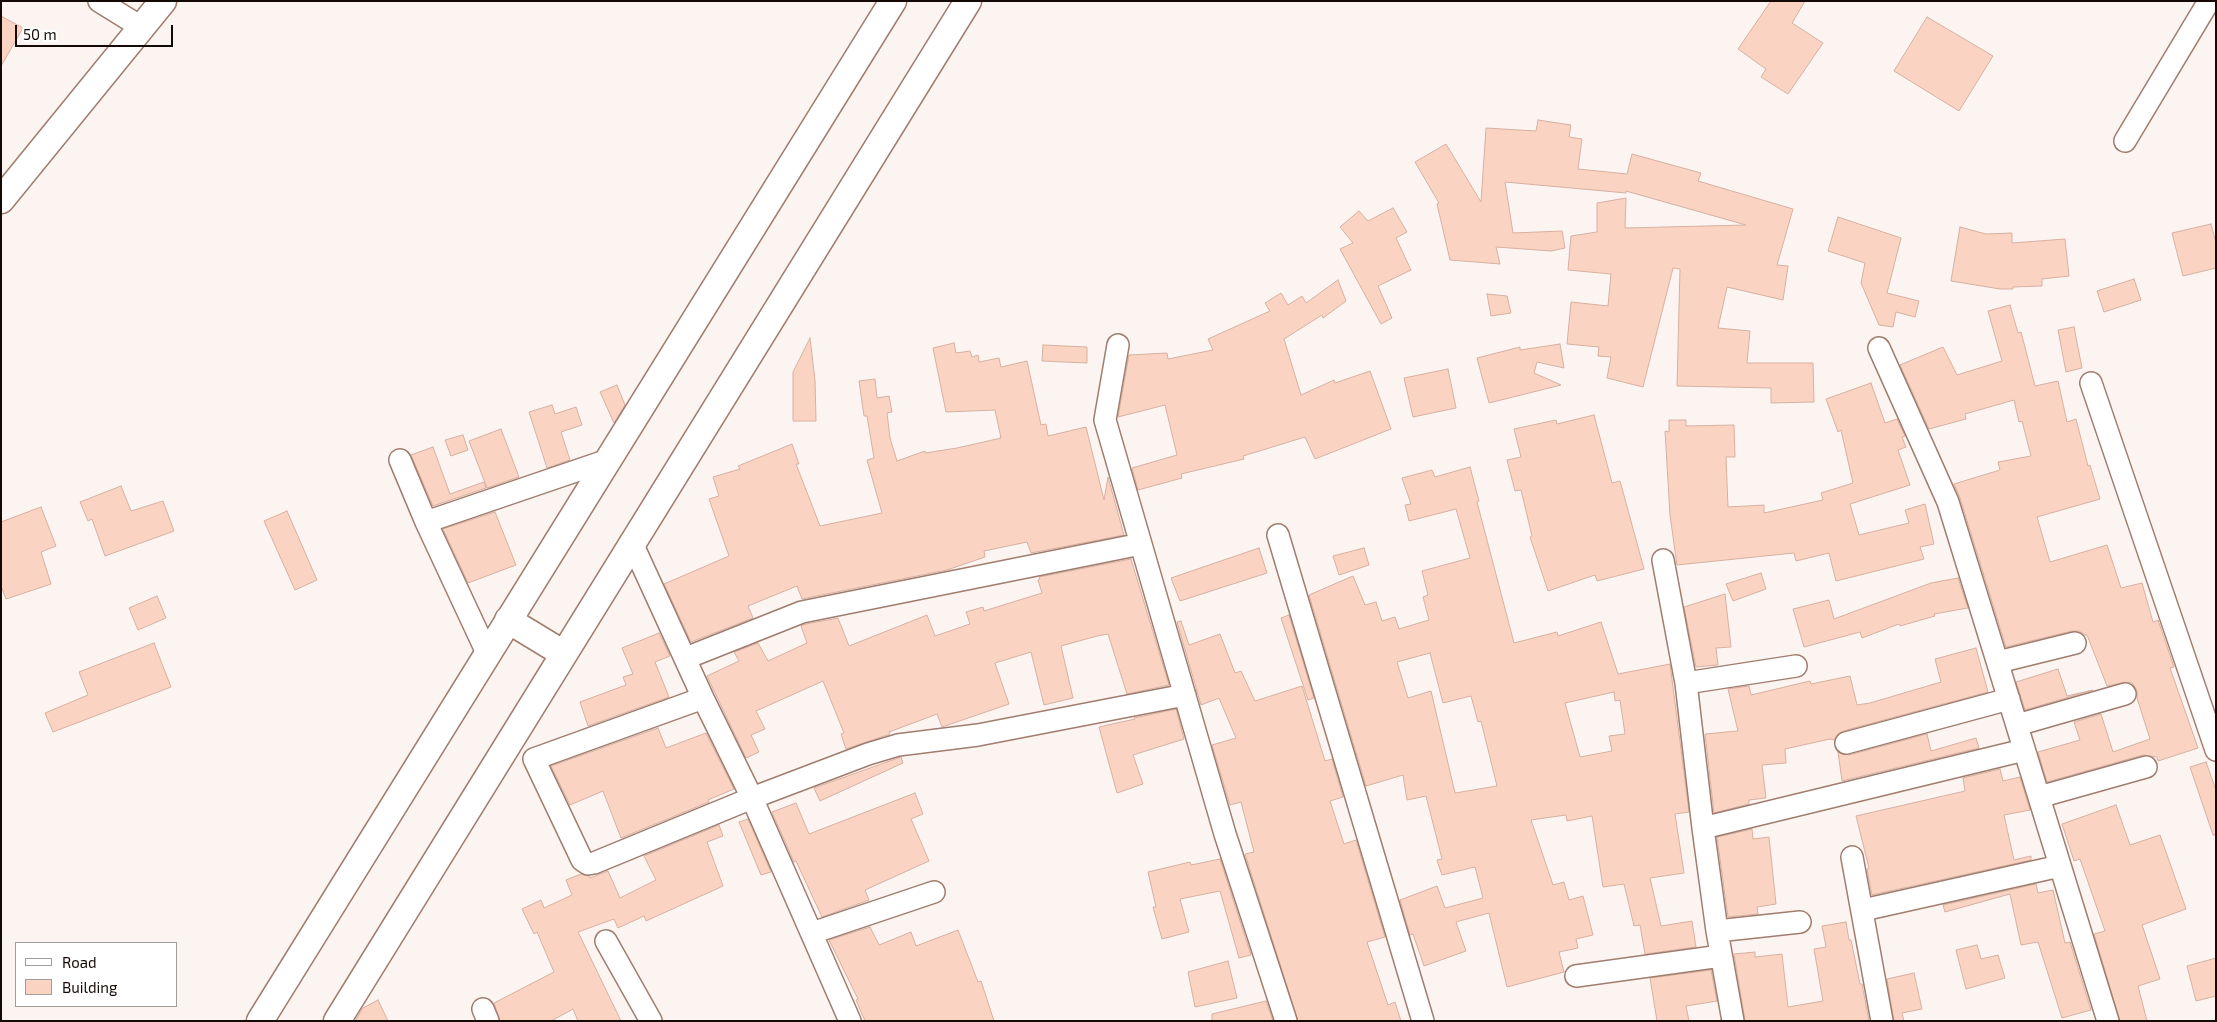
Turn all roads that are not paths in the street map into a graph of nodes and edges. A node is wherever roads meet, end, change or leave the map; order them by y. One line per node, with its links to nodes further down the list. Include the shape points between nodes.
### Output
1 (99, 1): 6 (street)
2 (164, 1): 6 (street)
3 (893, 1): 13 (street)
4 (968, 1): 16 (street)
5 (2209, 1): 7 (street)
6 (142, 27): 8 (street)
7 (2125, 141)
8 (3, 195)
9 (1118, 345): 17 (street, via 1106,420)
10 (1879, 348): 24 (street, via 1948,502)
11 (2091, 383): 34 (street)
12 (400, 460): 14 (street)
13 (608, 460): 14 (street); 19 (street)
14 (426, 522): 22 (street)
15 (1278, 535): 55 (street)
16 (632, 543): 21 (street); 23 (street)
17 (1141, 544): 23 (street, via 802,612); 28 (street)
18 (1663, 560): 26 (street)
19 (508, 620): 21 (street); 22 (street)
20 (2074, 643): 24 (street)
21 (564, 654): 51 (street)
22 (488, 655): 50 (street)
23 (686, 658): 29 (street)
24 (1998, 662): 30 (street)
25 (1796, 666): 26 (street)
26 (1686, 683): 38 (street)
27 (2125, 694): 31 (street)
28 (1185, 695): 37 (street, via 978,736 898,745); 54 (street, via 1225,834)
29 (703, 698): 37 (street); 37 (street, via 534,759 582,860 594,863)
30 (2009, 699): 31 (street); 32 (street)
31 (2016, 724): 33 (street)
32 (1846, 743)
33 (2024, 750): 36 (street); 38 (street)
34 (2216, 750)
35 (2146, 766): 36 (street)
36 (2039, 797): 40 (street)
37 (752, 798): 45 (street)
38 (1703, 828): 44 (street)
39 (1852, 857): 42 (street)
40 (2060, 866): 42 (street); 49 (street)
41 (934, 892): 45 (street)
42 (1864, 910): 57 (street)
43 (1800, 922): 44 (street)
44 (1717, 931): 47 (street)
45 (812, 933): 53 (street)
46 (606, 941): 52 (street)
47 (1721, 956): 48 (street); 56 (street)
48 (1576, 976)
49 (2103, 1020)
50 (260, 1021)
51 (337, 1021)
52 (651, 1021)
53 (850, 1021)
54 (1286, 1021)
55 (1423, 1021)
56 (1733, 1021)
57 (1882, 1021)

